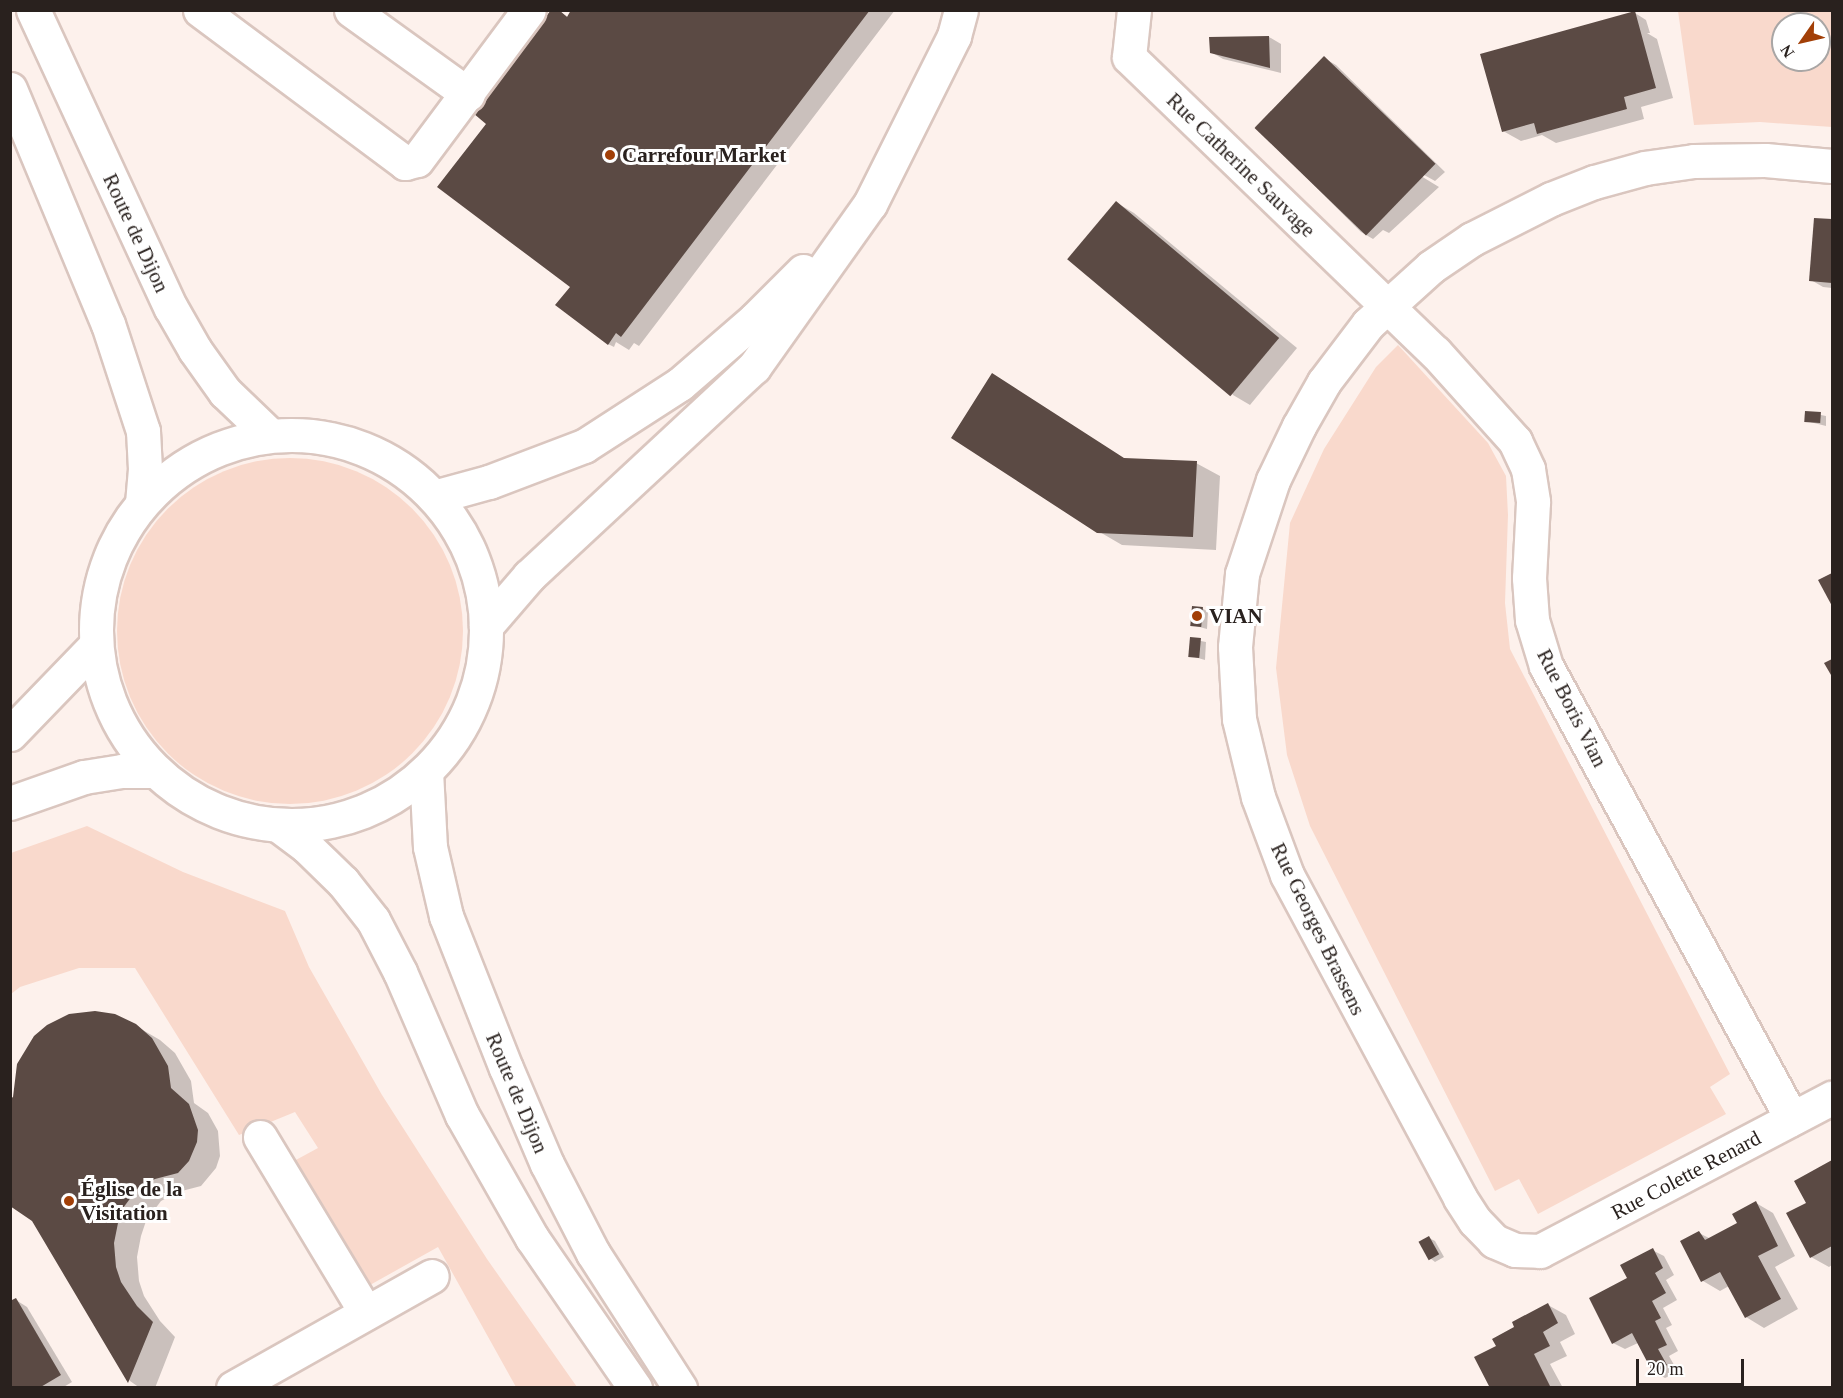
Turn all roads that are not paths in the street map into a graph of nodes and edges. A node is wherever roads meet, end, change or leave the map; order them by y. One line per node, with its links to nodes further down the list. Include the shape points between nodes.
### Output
1 (33, 10): 12 (main road, Route de Dijon, via 171,308 225,392)
2 (200, 10): 8 (main road, via 405,164 417,160)
3 (351, 10): 8 (main road)
4 (961, 10): 10 (main road, via 954,36)
5 (1134, 10): 11 (main road, Rue Catherine Sauvage, via 1129,57)
6 (521, 13): 8 (main road)
7 (10, 89): 14 (main road, via 108,324 143,431)
8 (468, 94)
9 (1833, 166): 11 (main road, Rue Georges Brassens, via 1775,160 1694,161 1645,168 1594,182 1472,239 1431,267)
10 (870, 204): 13 (main road, via 755,320 680,384 584,446 489,482); 15 (main road, via 754,367 529,576)
11 (1386, 306): 23 (main road, Rue Boris Vian, via 1435,352 1515,441 1528,469 1533,502 1529,578 1532,620 1546,666); 25 (main road, Rue Georges Brassens, via 1324,382 1281,462 1258,521 1242,574 1235,647 1239,719 1258,797 1287,875 1460,1198 1494,1241 1515,1250)
12 (270, 435): 13 (main road, via 296,434 347,442 394,464); 14 (main road, via 222,447 187,463)
13 (434, 497): 15 (main road, via 456,525 472,556)
14 (142, 502): 16 (main road, via 123,527 100,584)
15 (486, 626): 19 (main road, via 486,647 472,705 444,751)
16 (95, 646): 17 (main road); 18 (main road, via 101,680 114,713)
17 (10, 734)
18 (154, 771): 20 (main road, via 84,777); 21 (main road, via 211,809 244,820)
19 (426, 771): 21 (main road, via 394,796 358,814 318,824); 30 (main road, Route de Dijon, via 430,847 446,916 506,1068 547,1164 593,1253)
20 (10, 803)
21 (278, 825): 29 (main road, via 343,882 373,920 462,1115 532,1238)
22 (1833, 1098): 23 (main road, Rue Colette Renard)
23 (1792, 1119): 25 (main road, Rue Colette Renard)
24 (260, 1137): 27 (main road)
25 (1540, 1251)
26 (432, 1276): 27 (main road)
27 (366, 1313): 28 (main road)
28 (233, 1388)
29 (635, 1388)
30 (680, 1388)

